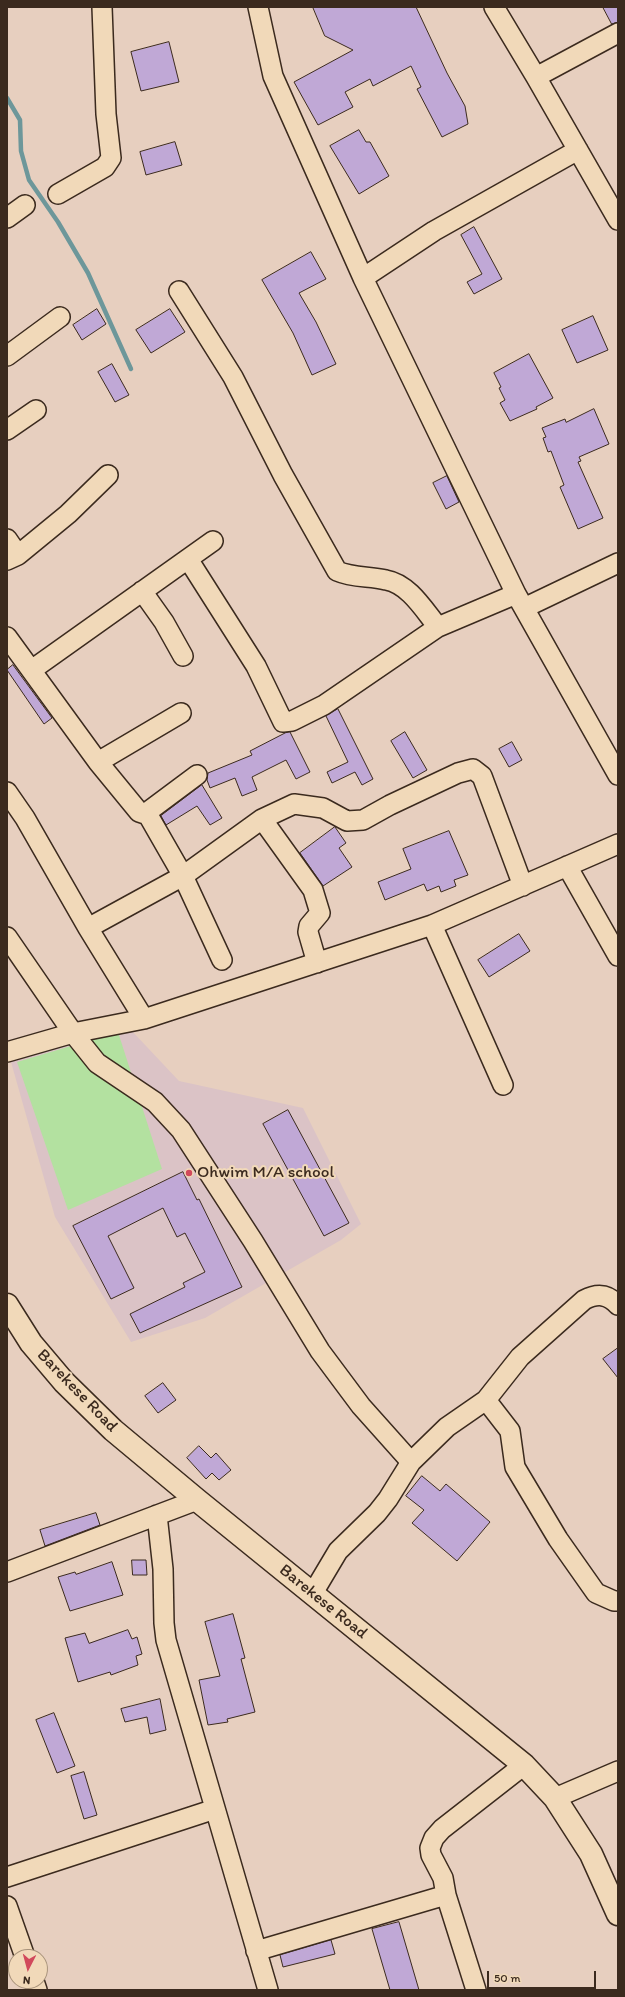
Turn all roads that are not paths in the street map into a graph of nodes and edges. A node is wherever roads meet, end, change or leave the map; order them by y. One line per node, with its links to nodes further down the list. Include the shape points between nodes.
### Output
1 (102, 7): 7 (street, via 106,114 111,158 106,167)
2 (258, 7): 11 (street, via 273,76)
3 (494, 7): 5 (street)
4 (618, 33): 5 (street)
5 (536, 77): 6 (street)
6 (578, 150): 10 (street); 11 (street, via 434,231)
7 (58, 194)
8 (25, 205): 9 (street)
9 (7, 218)
10 (618, 220)
11 (363, 278): 24 (street)
12 (179, 291): 25 (street, via 233,377 283,475 337,571 348,576 388,580 408,591)
13 (60, 317): 14 (street)
14 (7, 356)
15 (36, 410): 16 (street)
16 (7, 430)
17 (108, 475): 20 (street, via 68,514)
18 (7, 539): 20 (street)
19 (213, 541): 21 (street)
20 (13, 557)
21 (188, 559): 23 (street); 25 (street, via 256,666 283,722 292,721 324,705)
22 (618, 563): 24 (street)
23 (142, 591): 27 (street, via 164,622); 28 (street)
24 (520, 601): 25 (street); 32 (street)
25 (438, 627)
26 (7, 637): 28 (street)
27 (183, 656)
28 (33, 670): 30 (street)
29 (181, 713): 30 (street)
30 (98, 762): 34 (street, via 139,812)
31 (197, 775): 34 (street, via 150,810)
32 (618, 775)
33 (7, 792): 41 (street, via 25,818)
34 (148, 815): 38 (street)
35 (262, 819): 38 (street); 39 (street, via 294,804 323,808 347,821 363,820 458,773 473,769 482,776); 45 (street, via 313,890 320,913 309,926 308,932)
36 (618, 844): 37 (street)
37 (567, 866): 39 (street); 43 (street)
38 (183, 876): 41 (street); 44 (street)
39 (523, 886): 40 (street)
40 (432, 925): 45 (street); 49 (street)
41 (88, 928): 46 (street)
42 (7, 937): 47 (street)
43 (618, 956)
44 (222, 960)
45 (317, 963): 46 (street)
46 (144, 1018): 47 (street)
47 (73, 1033): 48 (street); 53 (street, via 96,1063 155,1102 181,1130 320,1351 361,1406)
48 (7, 1052)
49 (503, 1085)
50 (7, 1305): 54 (main road, Barekese Road, via 31,1343 64,1382 114,1430)
51 (618, 1305): 52 (street, via 610,1297 602,1294 592,1295 584,1300 520,1357)
52 (486, 1400): 53 (street, via 447,1427); 58 (street, via 510,1431 515,1467 558,1539 596,1593)
53 (411, 1462): 57 (street, via 388,1500 338,1551)
54 (197, 1500): 55 (street); 57 (main road, Barekese Road)
55 (157, 1515): 56 (street); 62 (street, via 163,1569 166,1640)
56 (7, 1572)
57 (313, 1593): 59 (main road, Barekese Road)
58 (618, 1601)
59 (524, 1765): 61 (main road, Barekese Road); 64 (street, via 434,1838 430,1848 431,1855 443,1878)
60 (618, 1771): 61 (street)
61 (555, 1798): 66 (main road, Barekese Road, via 591,1854)
62 (215, 1809): 63 (street); 68 (street)
63 (7, 1877)
64 (446, 1895): 68 (street); 70 (street)
65 (7, 1906): 67 (street)
66 (618, 1914)
67 (22, 1949)
68 (256, 1951): 69 (street)
69 (268, 1990)
70 (476, 1990)

